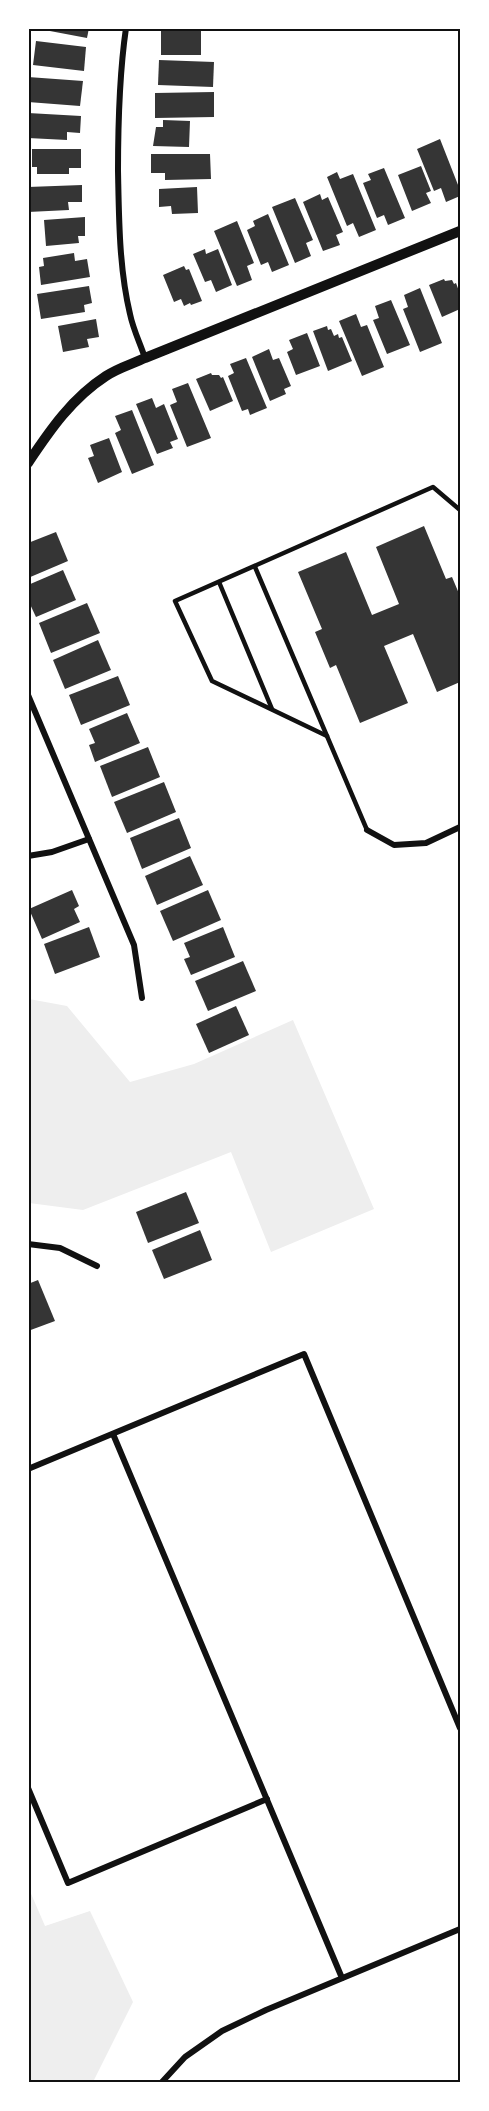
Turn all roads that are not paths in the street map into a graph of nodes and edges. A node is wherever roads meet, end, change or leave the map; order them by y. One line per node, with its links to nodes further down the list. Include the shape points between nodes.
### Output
1 (126, 28): 3 (street, via 118,121 119,207 123,275 130,315)
2 (460, 231): 3 (street)
3 (144, 358): 4 (street, via 107,375 74,400)
4 (28, 464)
5 (460, 510): 6 (lane, via 434,487)
6 (255, 567): 7 (lane); 10 (lane)
7 (219, 582): 9 (lane); 9 (lane, via 175,602 212,681)
8 (28, 695): 13 (street)
9 (272, 709): 10 (lane)
10 (327, 736): 12 (lane)
11 (460, 827): 12 (street, via 426,843 394,845)
12 (367, 830)
13 (89, 839): 14 (street); 15 (street, via 134,945)
14 (28, 856)
15 (142, 998)
16 (28, 1244): 17 (street, via 60,1248)
17 (97, 1266)
18 (113, 1434): 19 (street); 20 (street, via 304,1354); 22 (street)
19 (28, 1469)
20 (460, 1728)
21 (28, 1788): 22 (street, via 68,1883)
22 (267, 1799): 24 (street)
23 (460, 1929): 24 (street)
24 (342, 1978): 25 (street, via 222,2031 185,2056)
25 (162, 2082)

